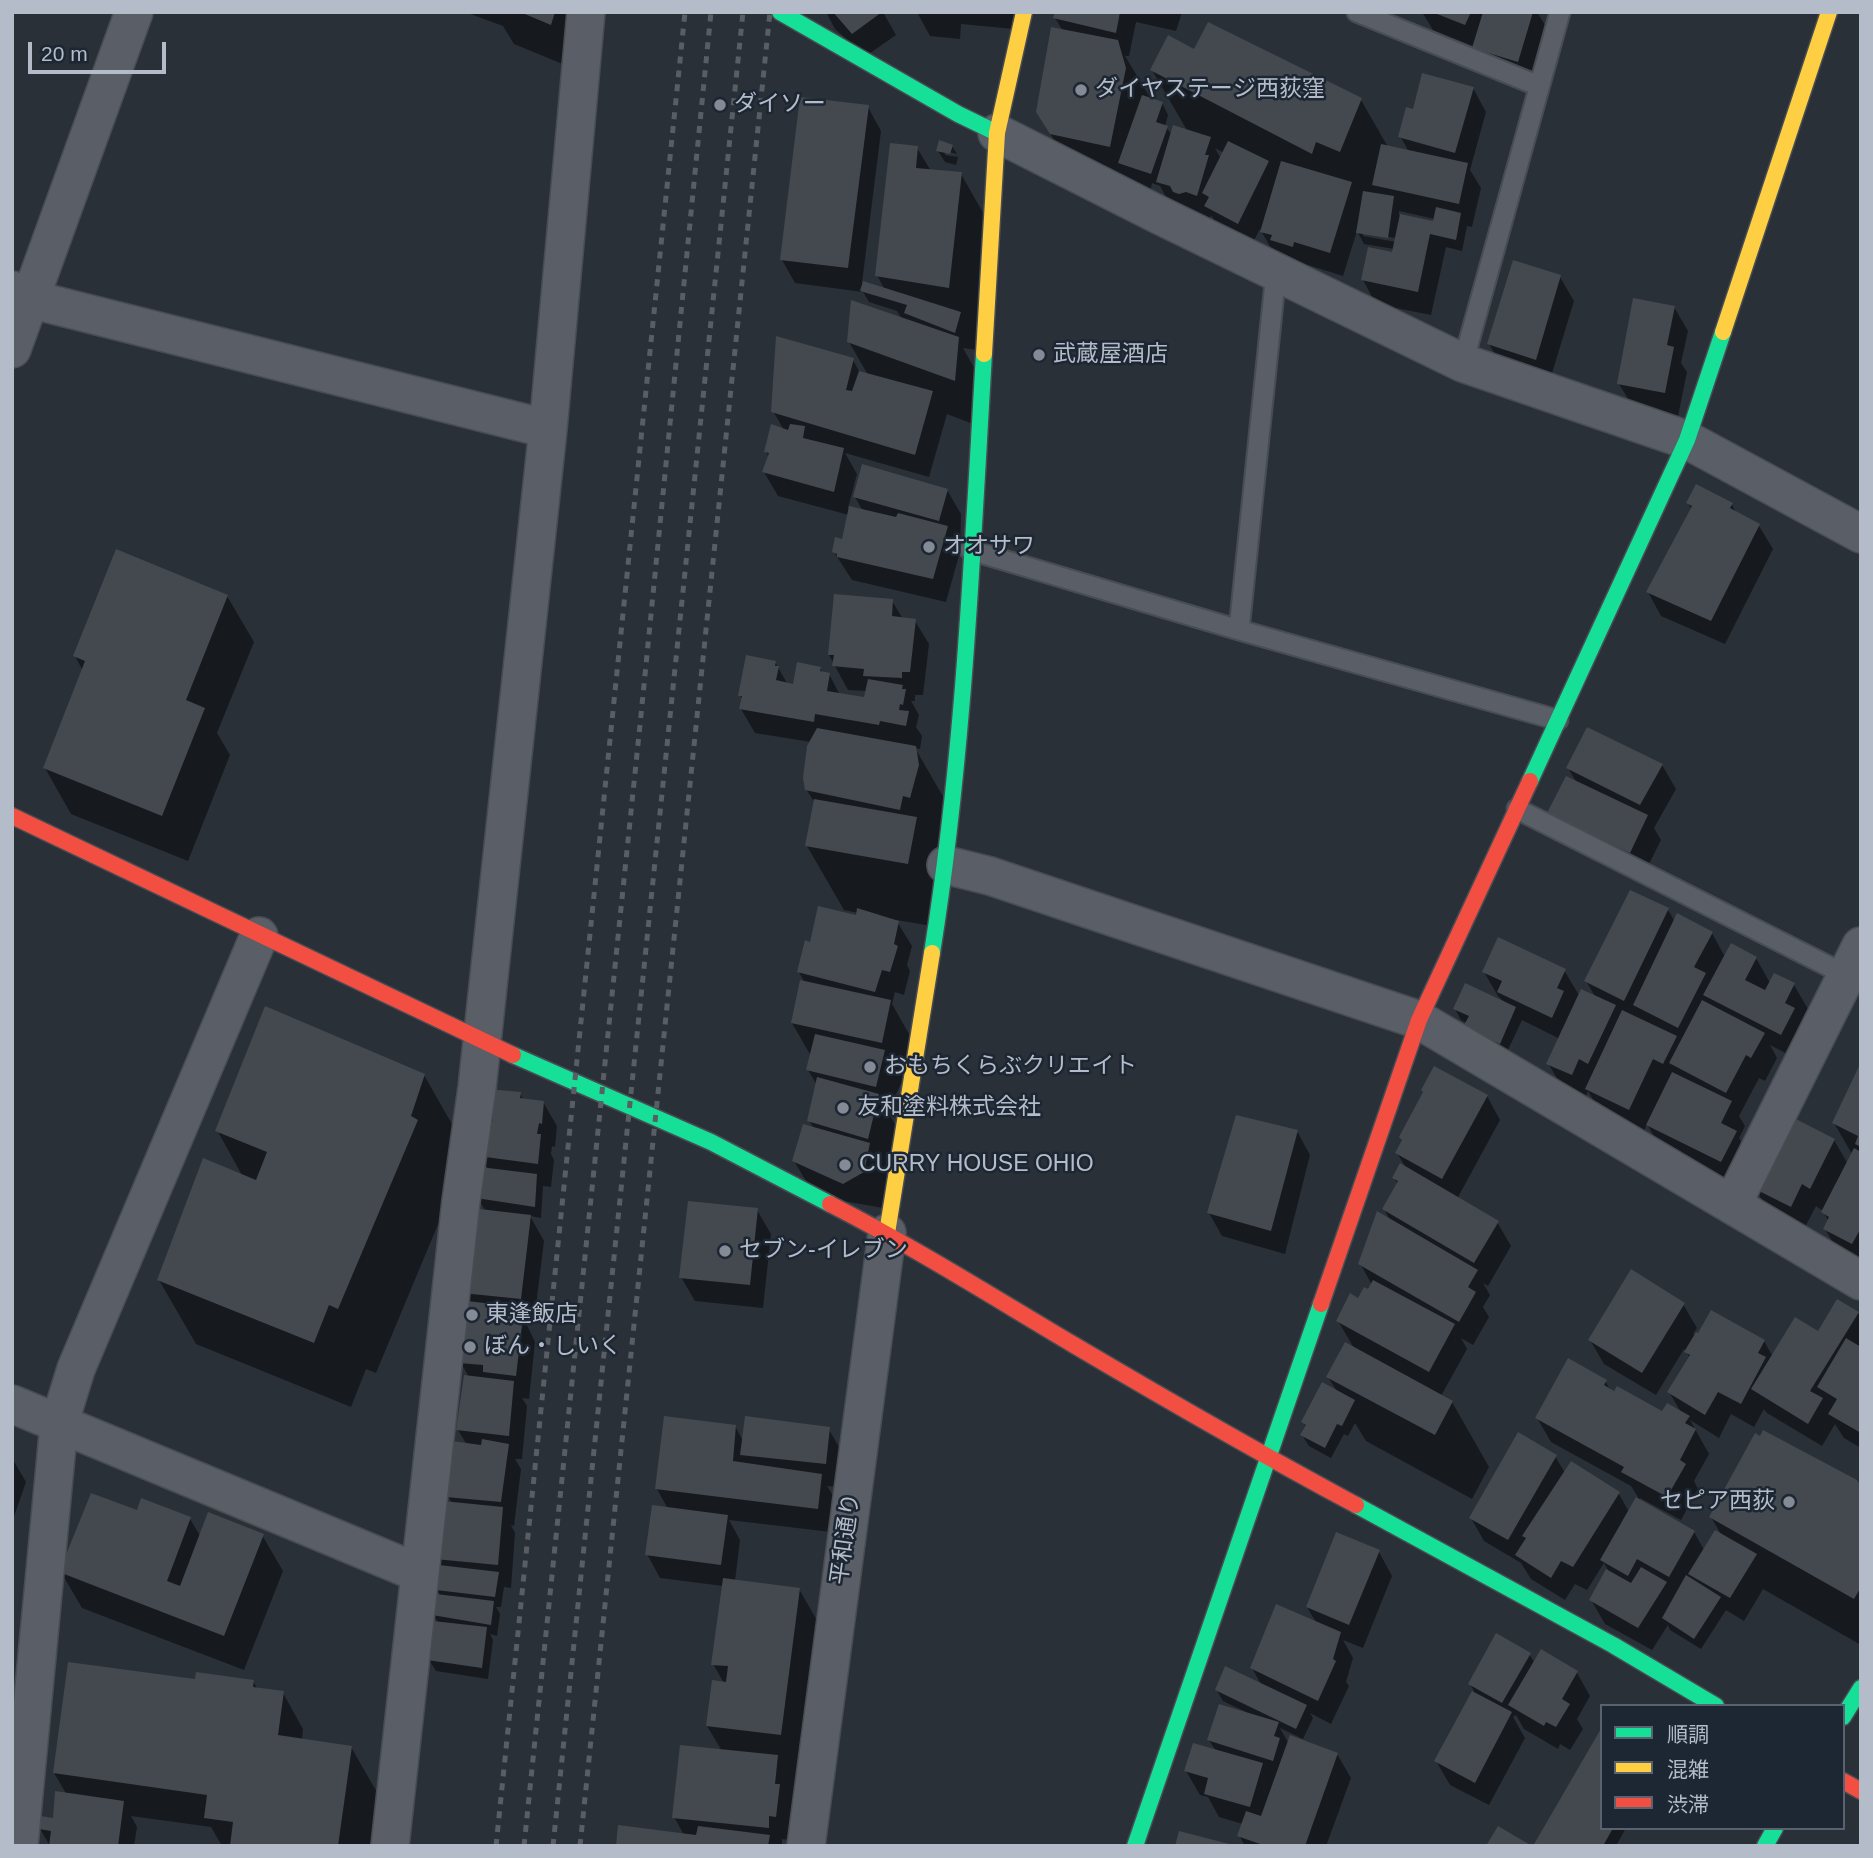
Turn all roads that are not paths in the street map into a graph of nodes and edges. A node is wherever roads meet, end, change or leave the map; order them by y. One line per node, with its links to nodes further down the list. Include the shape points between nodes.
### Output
1 (134, 12): 11 (street)
2 (586, 12): 14 (street)
3 (780, 12): 9 (street)
4 (1024, 12): 9 (street)
5 (1356, 12): 8 (lane)
6 (1560, 12): 8 (lane)
7 (1829, 12): 15 (street)
8 (1539, 86): 13 (lane)
9 (998, 133): 10 (street); 17 (street)
10 (1276, 272): 13 (street); 18 (lane)
11 (21, 295): 12 (street); 14 (street)
12 (12, 349)
13 (1463, 363): 15 (street)
14 (548, 429): 26 (street)
15 (1687, 440): 16 (street); 19 (street)
16 (1861, 534)
17 (971, 550): 18 (lane); 22 (street, via 962,714)
18 (1239, 630): 19 (lane)
19 (1558, 720): 20 (street)
20 (1517, 809): 24 (lane); 25 (street)
21 (12, 816): 23 (street)
22 (946, 865): 25 (street); 28 (street)
23 (259, 936): 26 (street); 31 (street, via 76,1369)
24 (1854, 960): 27 (street)
25 (1419, 1020): 27 (street); 32 (street)
26 (482, 1041): 28 (street, via 711,1142); 33 (street)
27 (1732, 1205): 29 (street)
28 (887, 1233): 32 (street); 42 (street, 平和通り)
29 (1861, 1282)
30 (12, 1404): 31 (street)
31 (59, 1424): 33 (street); 40 (street)
32 (1269, 1458): 35 (street); 43 (street)
33 (419, 1573): 41 (street)
34 (1861, 1688): 36 (street)
35 (1713, 1704)
36 (1845, 1714)
37 (1845, 1782): 38 (street)
38 (1861, 1791)
39 (1774, 1830): 44 (street)
40 (19, 1846)
41 (390, 1846)
42 (806, 1846)
43 (1135, 1846)
44 (1765, 1846)

